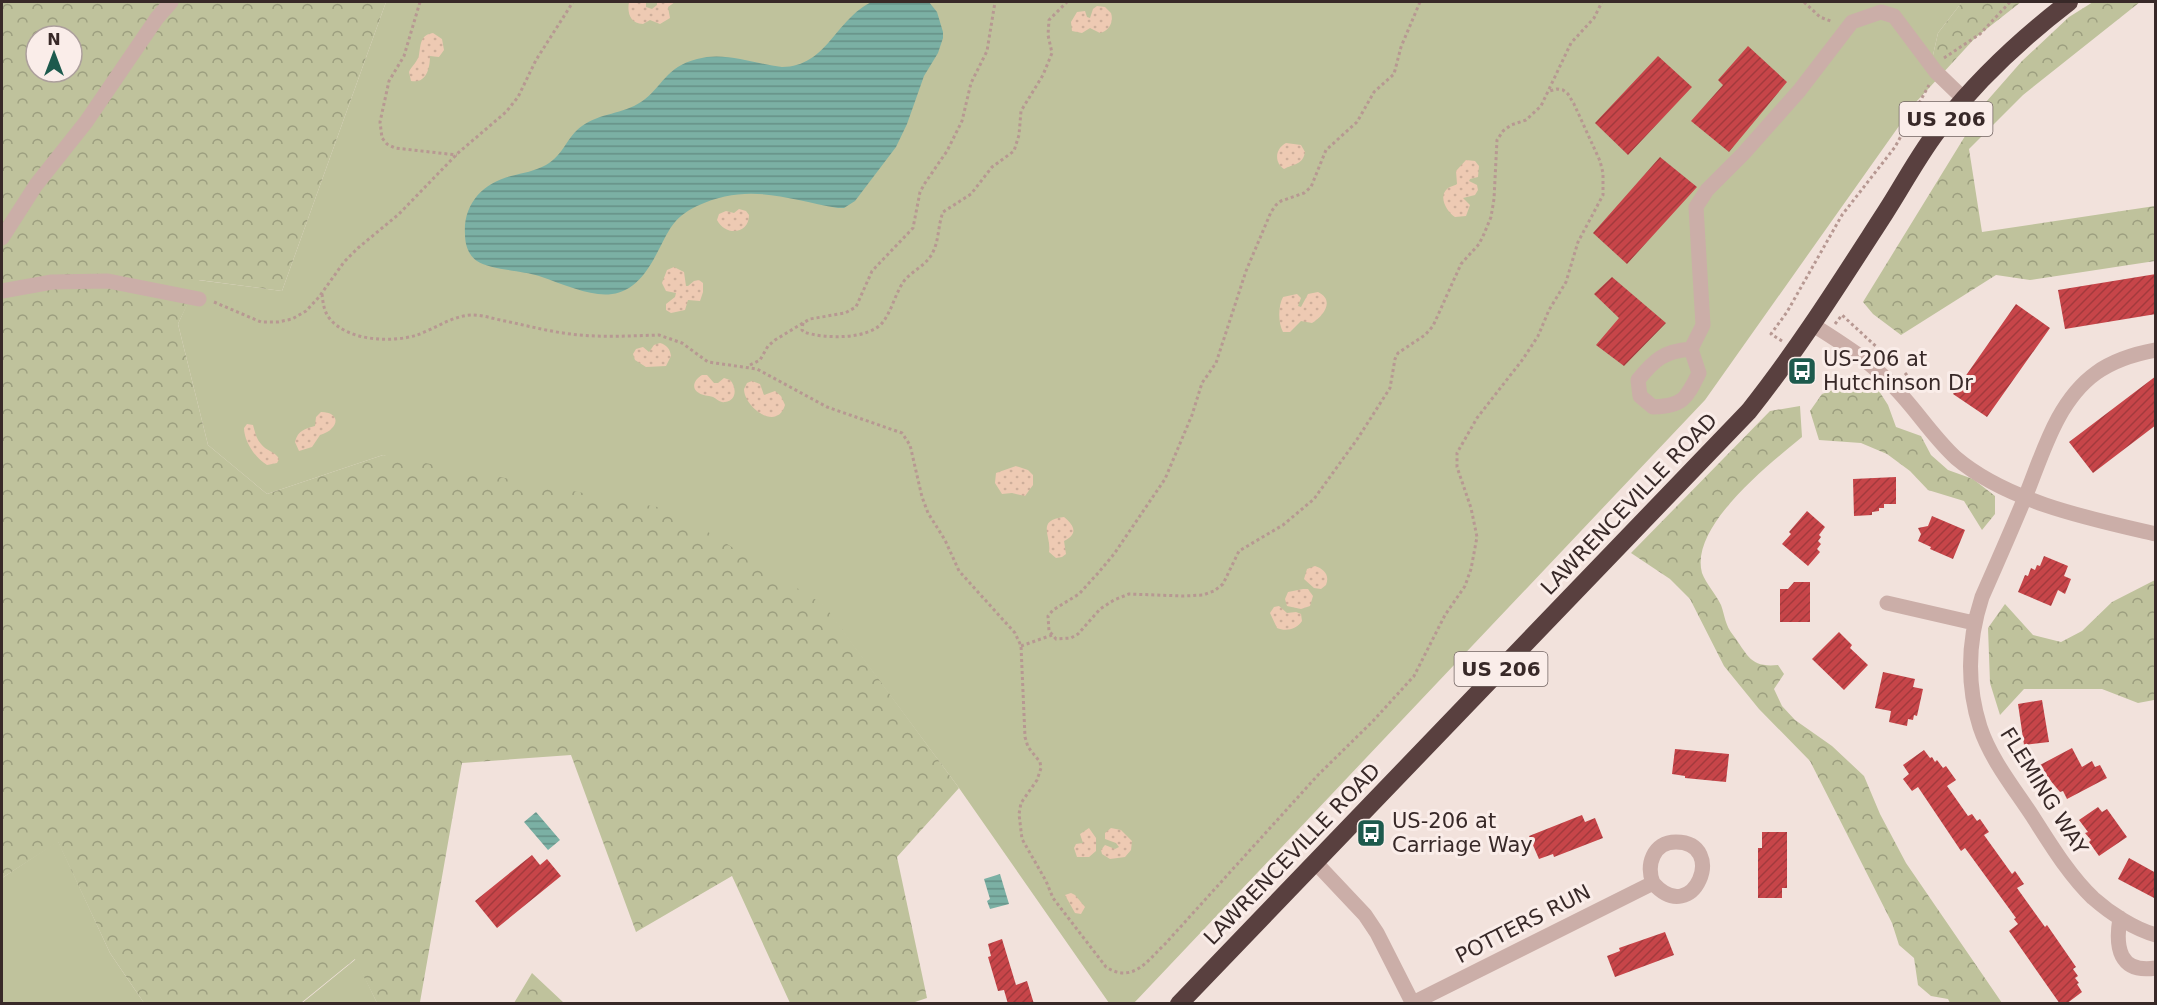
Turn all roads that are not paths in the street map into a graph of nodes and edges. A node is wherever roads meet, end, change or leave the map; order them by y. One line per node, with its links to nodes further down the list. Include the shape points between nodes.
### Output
1 (171, 2): 4 (street, via 36,185)
2 (2069, 2): 3 (highway, LAWRENCEVILLE ROAD / US 206, via 2034,29)
3 (1964, 99): 7 (highway, LAWRENCEVILLE ROAD / US 206, via 1940,128); 8 (street, via 1936,72 1894,16 1881,12 1852,22 1799,91 1707,190 1696,207 1703,325)
4 (2, 238)
5 (2, 291): 6 (street, via 52,282 108,281)
6 (199, 299)
7 (1813, 325): 10 (street, via 1856,352 1892,385 1936,439 1958,459 1983,478); 14 (highway, LAWRENCEVILLE ROAD / US 206, via 1749,411)
8 (1691, 349)
9 (2156, 350): 10 (street, FLEMING WAY, via 2113,363 2079,388 2052,430)
10 (2025, 497): 11 (street); 13 (street, FLEMING WAY)
11 (2156, 534)
12 (1887, 603): 13 (street)
13 (1974, 623): 16 (street, FLEMING WAY, via 1970,648 1973,700 1989,750 2070,873 2093,898)
14 (1315, 862): 19 (street, via 1365,915); 20 (highway, LAWRENCEVILLE ROAD / US 206)
15 (1653, 883): 19 (street, POTTERS RUN)
16 (2120, 918): 17 (street, FLEMING WAY); 18 (street, via 2117,941 2122,957 2132,966)
17 (2156, 935)
18 (2156, 968)
19 (1413, 1003)
20 (1179, 1004)

